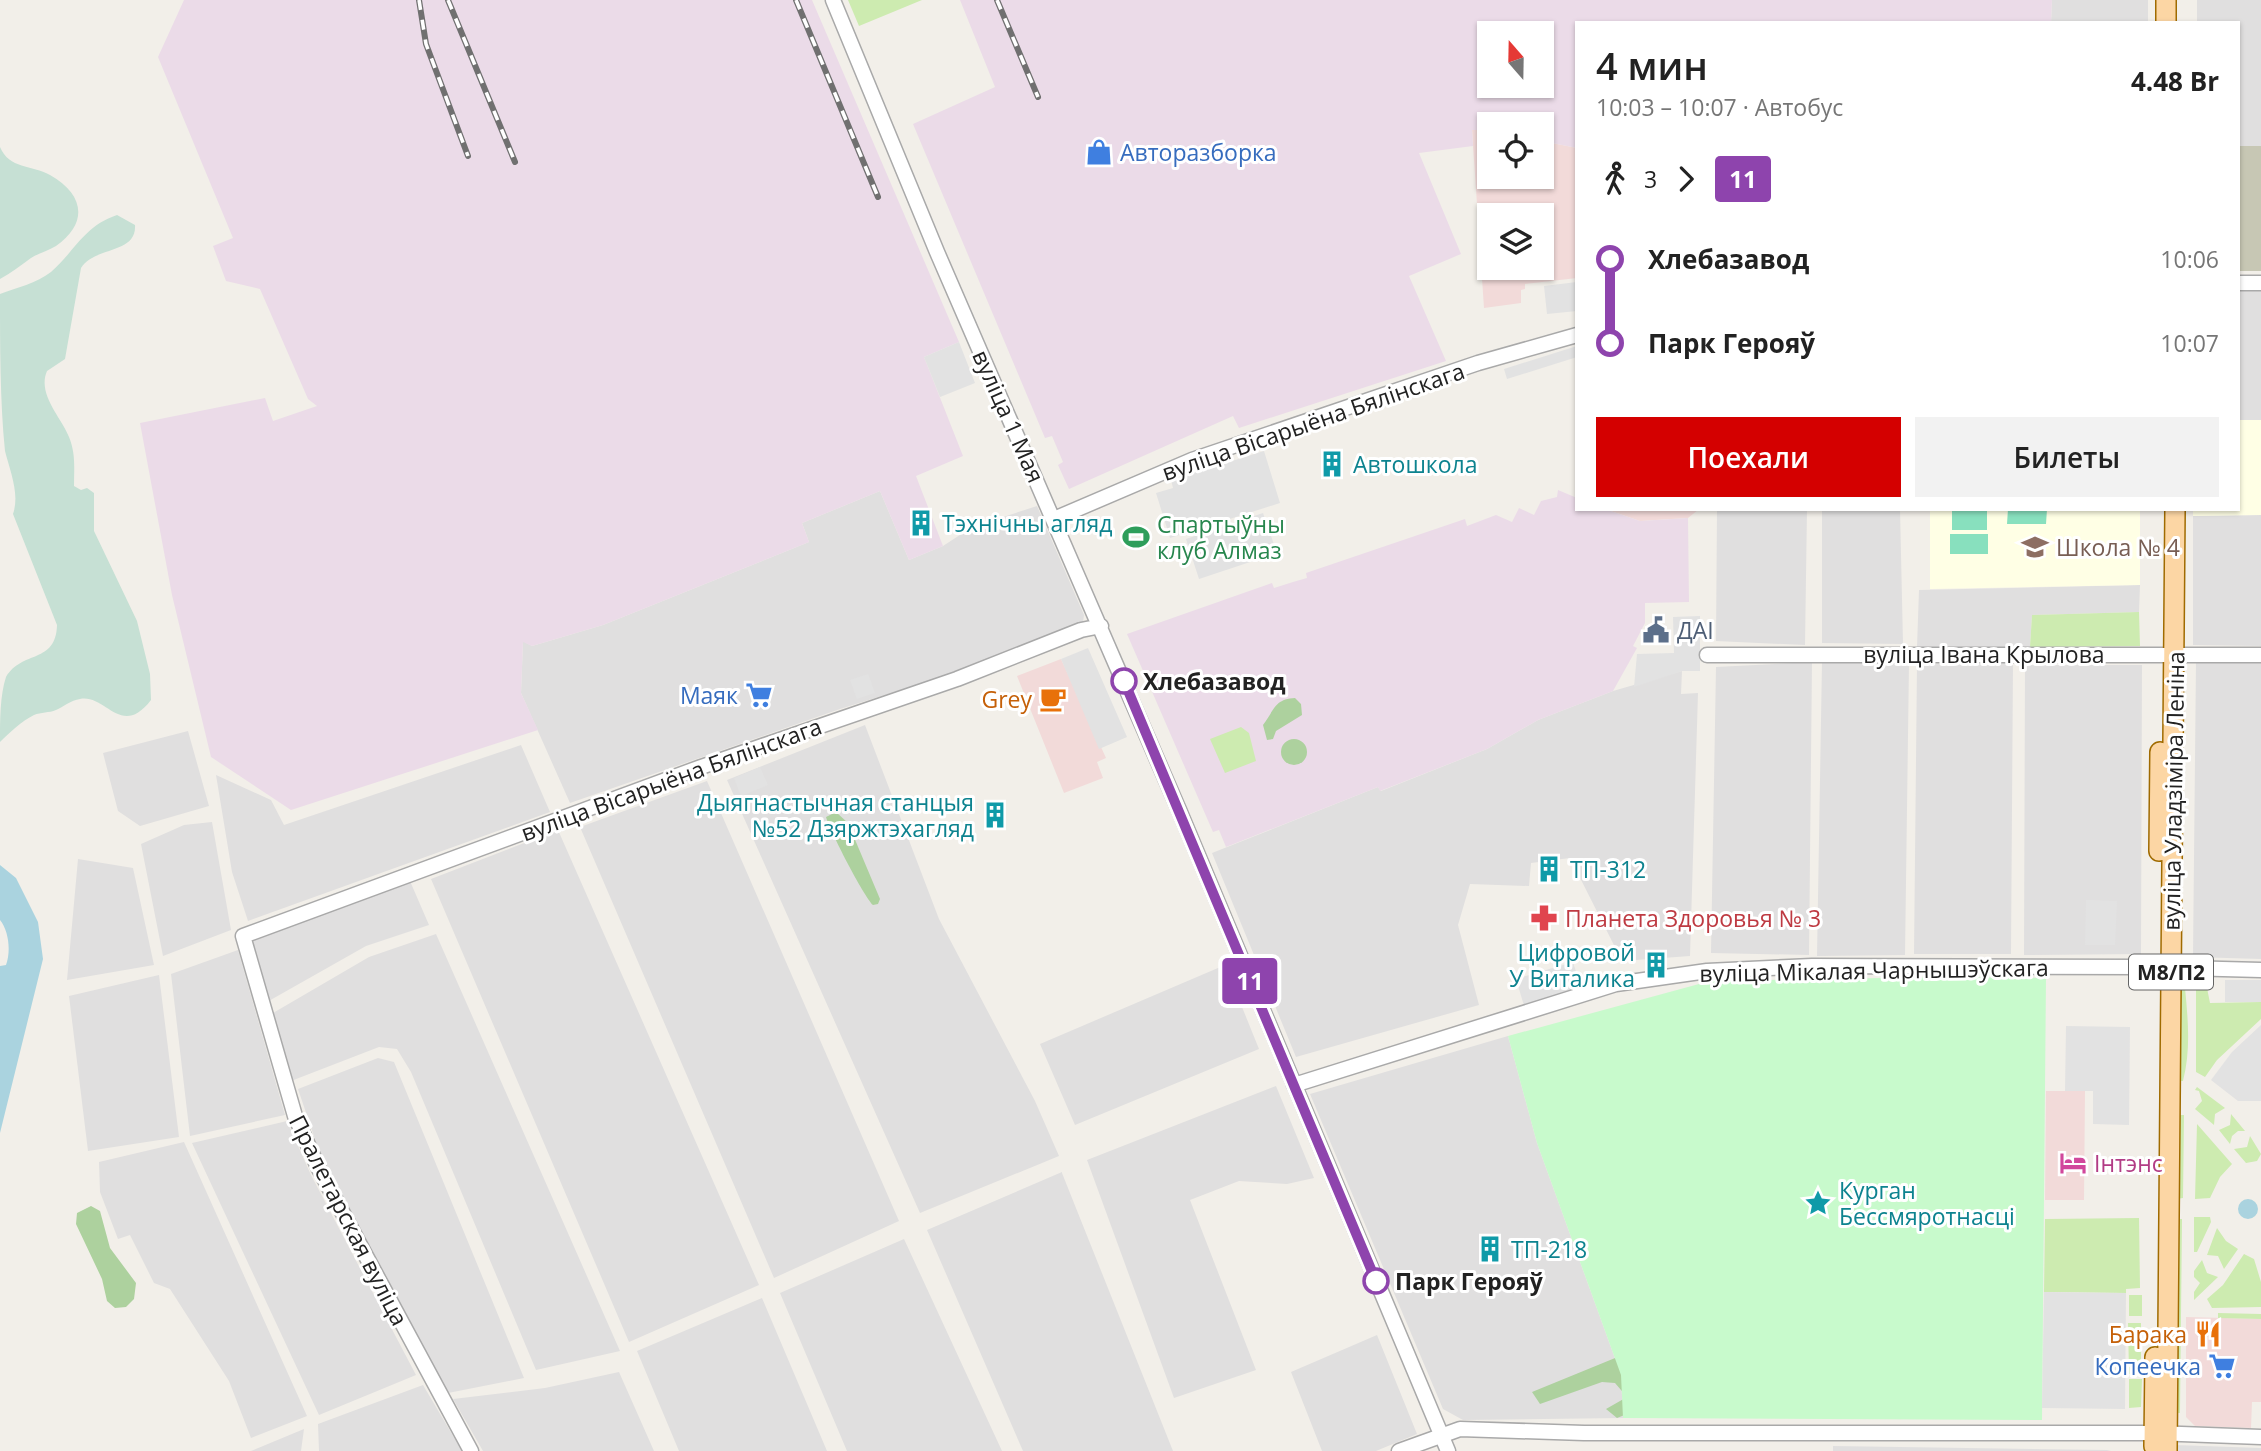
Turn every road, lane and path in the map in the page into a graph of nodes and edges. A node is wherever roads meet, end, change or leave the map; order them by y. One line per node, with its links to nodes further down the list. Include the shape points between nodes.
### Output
1 (833, 0): 11 (street, вуліца 1 Мая)
2 (2166, 0): 4 (main road)
3 (2178, 0): 5 (main road)
4 (2166, 21)
5 (2178, 21)
6 (2240, 283): 7 (street)
7 (2261, 283)
8 (1575, 336): 11 (street, вуліца Вісарыёна Бялінскага, via 1478,363 1192,460)
9 (2162, 511): 14 (main road, вуліца Уладзіміра Леніна / М8/П2)
10 (2175, 511): 14 (main road, вуліца Уладзіміра Леніна / М8/П2)
11 (1054, 519): 12 (street, вуліца 1 Мая)
12 (1101, 626): 16 (street, вуліца Вісарыёна Бялінскага); 19 (street, вуліца 1 Мая)
13 (1707, 654): 14 (street, вуліца Івана Крылова)
14 (2168, 654): 15 (street, вуліца Івана Крылова); 17 (main road, вуліца Уладзіміра Леніна / М8/П2)
15 (2261, 655)
16 (243, 936): 23 (street, Пралетарская вуліца, via 295,1116)
17 (2165, 967): 18 (street, вуліца Мікалая Чарнышэўскага); 19 (street, вуліца Мікалая Чарнышэўскага, via 1812,966 1707,971 1629,981); 22 (main road, вуліца Уладзіміра Леніна / М8/П2)
18 (2261, 970)
19 (1294, 1085): 20 (street, вуліца 1 Мая)
20 (1441, 1433): 22 (street, via 1460,1429); 24 (street); 25 (street, вуліца 1 Мая)
21 (2261, 1437): 22 (street)
22 (2161, 1442)
23 (471, 1451)
24 (1399, 1451)
25 (1448, 1451)

